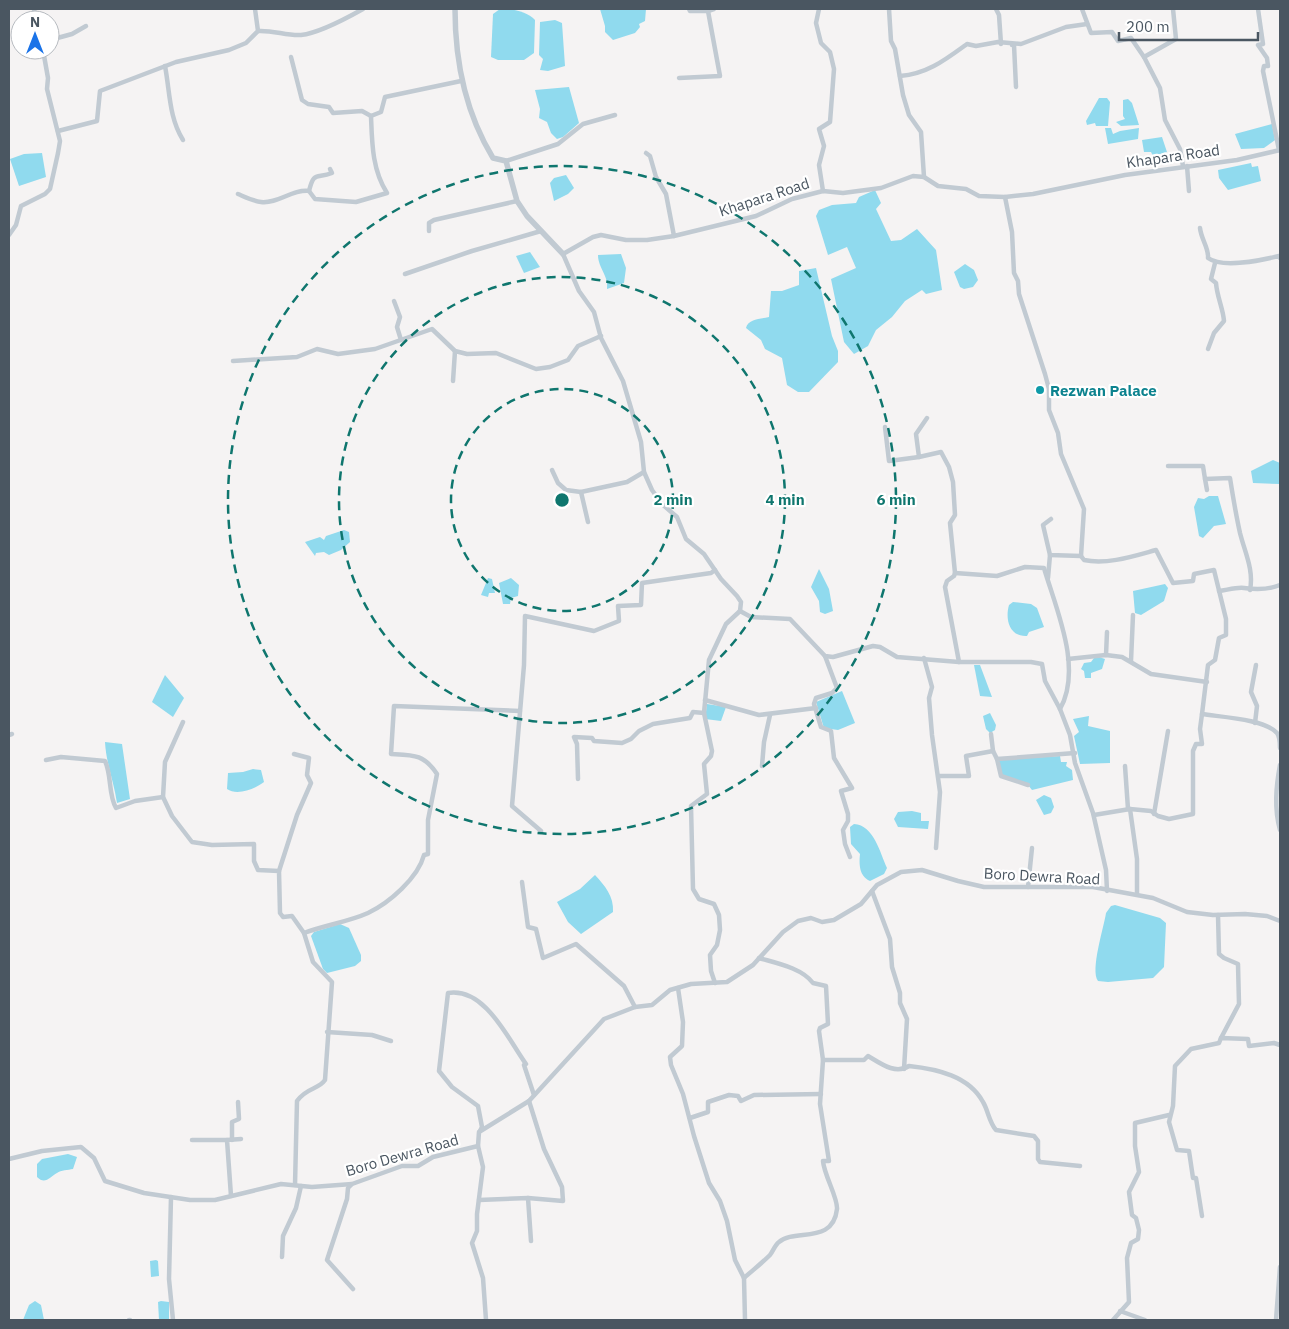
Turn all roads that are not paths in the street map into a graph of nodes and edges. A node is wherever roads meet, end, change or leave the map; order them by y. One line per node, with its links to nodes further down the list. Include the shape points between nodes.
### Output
1 (255, 9): 15 (street)
2 (363, 9): 15 (street, via 302,35)
3 (455, 9): 25 (street, via 454,30)
4 (689, 9): 12 (street)
5 (714, 9): 12 (street)
6 (819, 9): 38 (street, via 816,23 834,69 830,122 818,129 824,146 819,165)
7 (889, 9): 23 (street, via 891,41)
8 (996, 9): 17 (street)
9 (1082, 9): 13 (street)
10 (1173, 9): 20 (street, via 1176,39)
11 (1258, 9): 31 (street, via 1264,44 1258,45 1267,58 1268,66 1264,66 1263,71)
12 (708, 11): 24 (street, via 720,76)
13 (1087, 24): 18 (street, via 1066,27); 20 (street, via 1091,33 1112,32 1118,41 1131,38)
14 (86, 26): 16 (street)
15 (258, 31): 22 (street, via 246,43 229,50)
16 (60, 37)
17 (1001, 44): 18 (street); 23 (street, via 967,44 915,75)
18 (1011, 45): 26 (street, via 1014,45)
19 (291, 57): 28 (street, via 302,100 329,108 332,113 362,111)
20 (1144, 57): 34 (street, via 1160,88 1165,120)
21 (45, 60): 29 (street, via 47,89)
22 (165, 66): 29 (street, via 100,91 97,121); 30 (street, via 172,111)
23 (900, 76): 36 (street, via 909,115 921,132)
24 (679, 78)
25 (461, 81): 28 (street, via 385,97 381,112); 33 (street, via 487,148 494,158)
26 (1016, 87)
27 (615, 115): 33 (street, via 584,124 558,144)
28 (371, 116): 37 (street, via 376,170 387,193 356,202 315,199)
29 (58, 131): 46 (street, via 58,153 50,189 20,206 16,225)
30 (183, 140)
31 (1280, 150): 34 (street, Khapara Road, via 1238,160)
32 (646, 153): 47 (street, via 666,194)
33 (506, 161): 42 (street)
34 (1185, 166): 39 (street); 41 (street, Khapara Road)
35 (330, 169): 37 (street, via 332,173 312,180)
36 (924, 177): 38 (street, Khapara Road, via 914,176 881,188 842,193); 41 (street, Khapara Road, via 938,186 966,189 979,196)
37 (309, 191): 40 (street, via 298,190 262,202)
38 (823, 191): 47 (street, Khapara Road, via 792,199 756,216)
39 (1190, 191)
40 (238, 194)
41 (1005, 197): 71 (street, via 1019,294 1045,374 1049,410 1062,454 1084,509)
42 (517, 201): 44 (street, via 434,220 429,222); 45 (street)
43 (1200, 228): 50 (street, via 1209,251 1208,258)
44 (429, 231)
45 (541, 231): 48 (street); 51 (street)
46 (9, 235)
47 (674, 236): 48 (street, Khapara Road, via 626,240 601,235)
48 (563, 254): 53 (street, via 579,291 594,312)
49 (1280, 258): 50 (street)
50 (1215, 263): 55 (street, via 1211,279 1216,283 1224,321 1214,333)
51 (405, 274)
52 (394, 300): 54 (street, via 400,317 398,327)
53 (601, 336): 56 (street, via 578,346 568,360 536,369 496,353); 64 (street, via 627,393 641,442)
54 (402, 340): 56 (street, via 432,329); 57 (street, via 375,349 338,354 317,349 297,358)
55 (1208, 349)
56 (455, 351): 58 (street)
57 (233, 361)
58 (454, 382)
59 (927, 418): 61 (street, via 916,434)
60 (885, 426): 61 (street, via 890,461)
61 (919, 457): 73 (street, via 941,452 949,467 955,515 950,523)
62 (1168, 466): 65 (street, via 1203,466)
63 (552, 470): 67 (street, via 566,490)
64 (644, 472): 67 (street, via 627,482); 72 (street, via 662,504 677,517 686,538 704,554)
65 (1205, 478): 66 (street); 76 (street, via 1230,478 1240,533 1252,570)
66 (1207, 490)
67 (581, 492): 69 (street)
68 (1051, 519): 70 (street, via 1043,525)
69 (588, 522)
70 (1050, 554): 71 (street); 74 (street)
71 (1081, 556): 77 (street, via 1094,562 1156,550 1173,583 1194,581 1194,574 1214,570)
72 (715, 570): 78 (street, via 741,602); 92 (street, via 642,583 642,605 618,606 618,621 594,631 525,616)
73 (955, 572): 74 (street, via 997,576 1025,567 1044,568); 86 (street, via 945,587)
74 (1048, 581): 84 (street, via 1062,624)
75 (1280, 585): 76 (street)
76 (1250, 590): 77 (street)
77 (1219, 591): 88 (street, via 1226,619 1226,635 1219,638 1215,660 1208,665)
78 (740, 611): 82 (street, via 751,617 790,619); 89 (street, via 726,624 709,660)
79 (1133, 615): 85 (street)
80 (1107, 632): 81 (street)
81 (1106, 655): 84 (street); 85 (street)
82 (825, 656): 83 (street, via 833,657 873,646 897,657); 90 (street, via 837,688 816,698)
83 (924, 658): 86 (street); 110 (street, via 932,687 929,698)
84 (1068, 659): 91 (street, via 1066,698)
85 (1131, 661): 88 (street, via 1150,674)
86 (959, 662): 91 (street, via 1042,664 1045,681)
87 (1256, 665): 97 (street, via 1251,692 1257,706)
88 (1207, 682): 94 (street)
89 (705, 700): 93 (street); 95 (street)
90 (816, 708): 95 (street); 121 (street, via 822,727 831,731 834,758 852,788 841,791 848,814 843,830)
91 (1060, 709): 103 (street)
92 (520, 711): 118 (street, via 512,806); 130 (street, via 394,706 391,754 415,755 430,763 436,774 428,820 428,854 424,855 421,866 399,892 368,913)
93 (704, 713): 111 (street, via 693,712 690,718 653,724 638,730 631,739 622,743 574,737); 132 (street, via 712,751 704,764 707,794 691,806 692,866 693,889 697,897 714,904 719,915 719,938 710,955)
94 (1202, 714): 97 (street); 115 (street, via 1202,744 1196,744 1193,751 1193,814 1169,819)
95 (770, 715): 107 (street)
96 (183, 722): 113 (street, via 164,762)
97 (1255, 723): 100 (street)
98 (1168, 731): 115 (street)
99 (991, 734): 102 (street)
100 (1280, 735): 101 (street)
101 (1280, 748)
102 (993, 751): 105 (street); 110 (street, via 966,756 969,776)
103 (1075, 753): 105 (street); 116 (street, via 1075,763)
104 (294, 754): 122 (street, via 309,758 311,783)
105 (998, 759): 112 (street, via 1001,776)
106 (46, 760): 113 (street, via 61,757 105,761 116,808)
107 (762, 766)
108 (1125, 766): 114 (street)
109 (1280, 768): 117 (street, via 1276,787 1276,816)
110 (939, 776): 119 (street)
111 (578, 779)
112 (1028, 786)
113 (163, 797): 122 (street, via 172,816 192,842 254,844 254,861 258,870)
114 (1129, 809): 115 (street); 116 (street); 127 (street, via 1137,859)
115 (1154, 814)
116 (1094, 816): 126 (street, via 1106,870)
117 (1280, 830)
118 (541, 831)
119 (936, 848)
120 (1032, 848): 124 (street)
121 (850, 856)
122 (279, 871): 130 (street, via 280,913 282,917 292,916)
123 (522, 882): 134 (street, via 528,927 536,929 543,958 576,944 624,986)
124 (1028, 887): 125 (street, Boro Dewra Road, via 984,887 911,869 889,878); 126 (street, Boro Dewra Road)
125 (872, 891): 131 (street, Boro Dewra Road, via 861,904 834,920 822,922 811,918 798,921); 140 (street, via 890,939 892,967 907,1019)
126 (1107, 891): 127 (street, Boro Dewra Road)
127 (1137, 894): 128 (street, Boro Dewra Road, via 1187,912)
128 (1218, 915): 129 (street, Boro Dewra Road, via 1267,916); 136 (street, via 1219,954 1238,964 1240,990 1239,1004)
129 (1280, 921)
130 (304, 933): 135 (street, via 313,962 332,982)
131 (759, 958): 132 (street, Boro Dewra Road, via 727,982); 139 (street, via 788,967 812,983 826,986 828,1024 819,1031)
132 (715, 983): 133 (street, Boro Dewra Road)
133 (678, 988): 134 (street, Boro Dewra Road, via 670,990 652,1005); 146 (street, via 682,1046 670,1057)
134 (635, 1007): 142 (street, Boro Dewra Road, via 604,1019)
135 (327, 1032): 137 (street, via 372,1035); 155 (street, via 324,1083 304,1092 297,1101)
136 (1221, 1038): 138 (street, via 1248,1039 1249,1046); 145 (street, via 1218,1043 1191,1049 1181,1057 1174,1071 1173,1106)
137 (391, 1041)
138 (1280, 1045)
139 (823, 1060): 140 (street, via 864,1060 868,1056 877,1064); 141 (street)
140 (904, 1069): 153 (street, via 909,1066 928,1068 966,1081 978,1094 996,1130 1034,1136 1038,1141 1040,1162)
141 (821, 1094): 146 (street, via 754,1095 742,1101 738,1096 729,1094 708,1102 708,1112); 165 (street, via 822,1130 829,1161 823,1161 836,1201 834,1222 808,1236 790,1237 779,1242 771,1254)
142 (534, 1095): 143 (street, Boro Dewra Road); 147 (street, via 526,1064 490,1010 462,994 448,993 438,1070 452,1088 478,1106 482,1127)
143 (529, 1101): 147 (street, Boro Dewra Road); 159 (street, via 544,1149 562,1187 563,1202)
144 (238, 1102): 149 (street, via 239,1119 232,1122)
145 (1169, 1115): 161 (street, via 1177,1150 1189,1151); 167 (street, via 1135,1123 1139,1172 1129,1199 1139,1232 1126,1258 1129,1302)
146 (690, 1118): 165 (street, via 709,1183 720,1200 735,1260)
147 (479, 1132): 151 (street, Boro Dewra Road)
148 (192, 1140): 149 (street)
149 (230, 1140): 150 (street); 157 (street)
150 (241, 1140)
151 (478, 1146): 154 (street, Boro Dewra Road, via 433,1157 418,1166 402,1166); 160 (street, via 483,1166)
152 (9, 1159): 158 (street, Boro Dewra Road, via 81,1147 94,1158 105,1181)
153 (1080, 1166)
154 (352, 1184): 156 (street, Boro Dewra Road); 166 (street, via 326,1260)
155 (295, 1185): 156 (street, Boro Dewra Road); 157 (street, Boro Dewra Road, via 267,1186)
156 (302, 1186): 163 (street, via 283,1236)
157 (231, 1196): 158 (street, Boro Dewra Road, via 215,1200)
158 (171, 1197): 168 (street, via 169,1279)
159 (528, 1198): 160 (street); 162 (street)
160 (479, 1200): 169 (street, via 477,1231 472,1243 483,1278)
161 (1202, 1216)
162 (532, 1241)
163 (282, 1256)
164 (1280, 1268): 173 (street)
165 (744, 1278): 170 (street)
166 (353, 1289)
167 (1120, 1311): 171 (street); 172 (street)
168 (173, 1320)
169 (486, 1320)
170 (744, 1320)
171 (1113, 1320)
172 (1144, 1320)
173 (1276, 1320)

